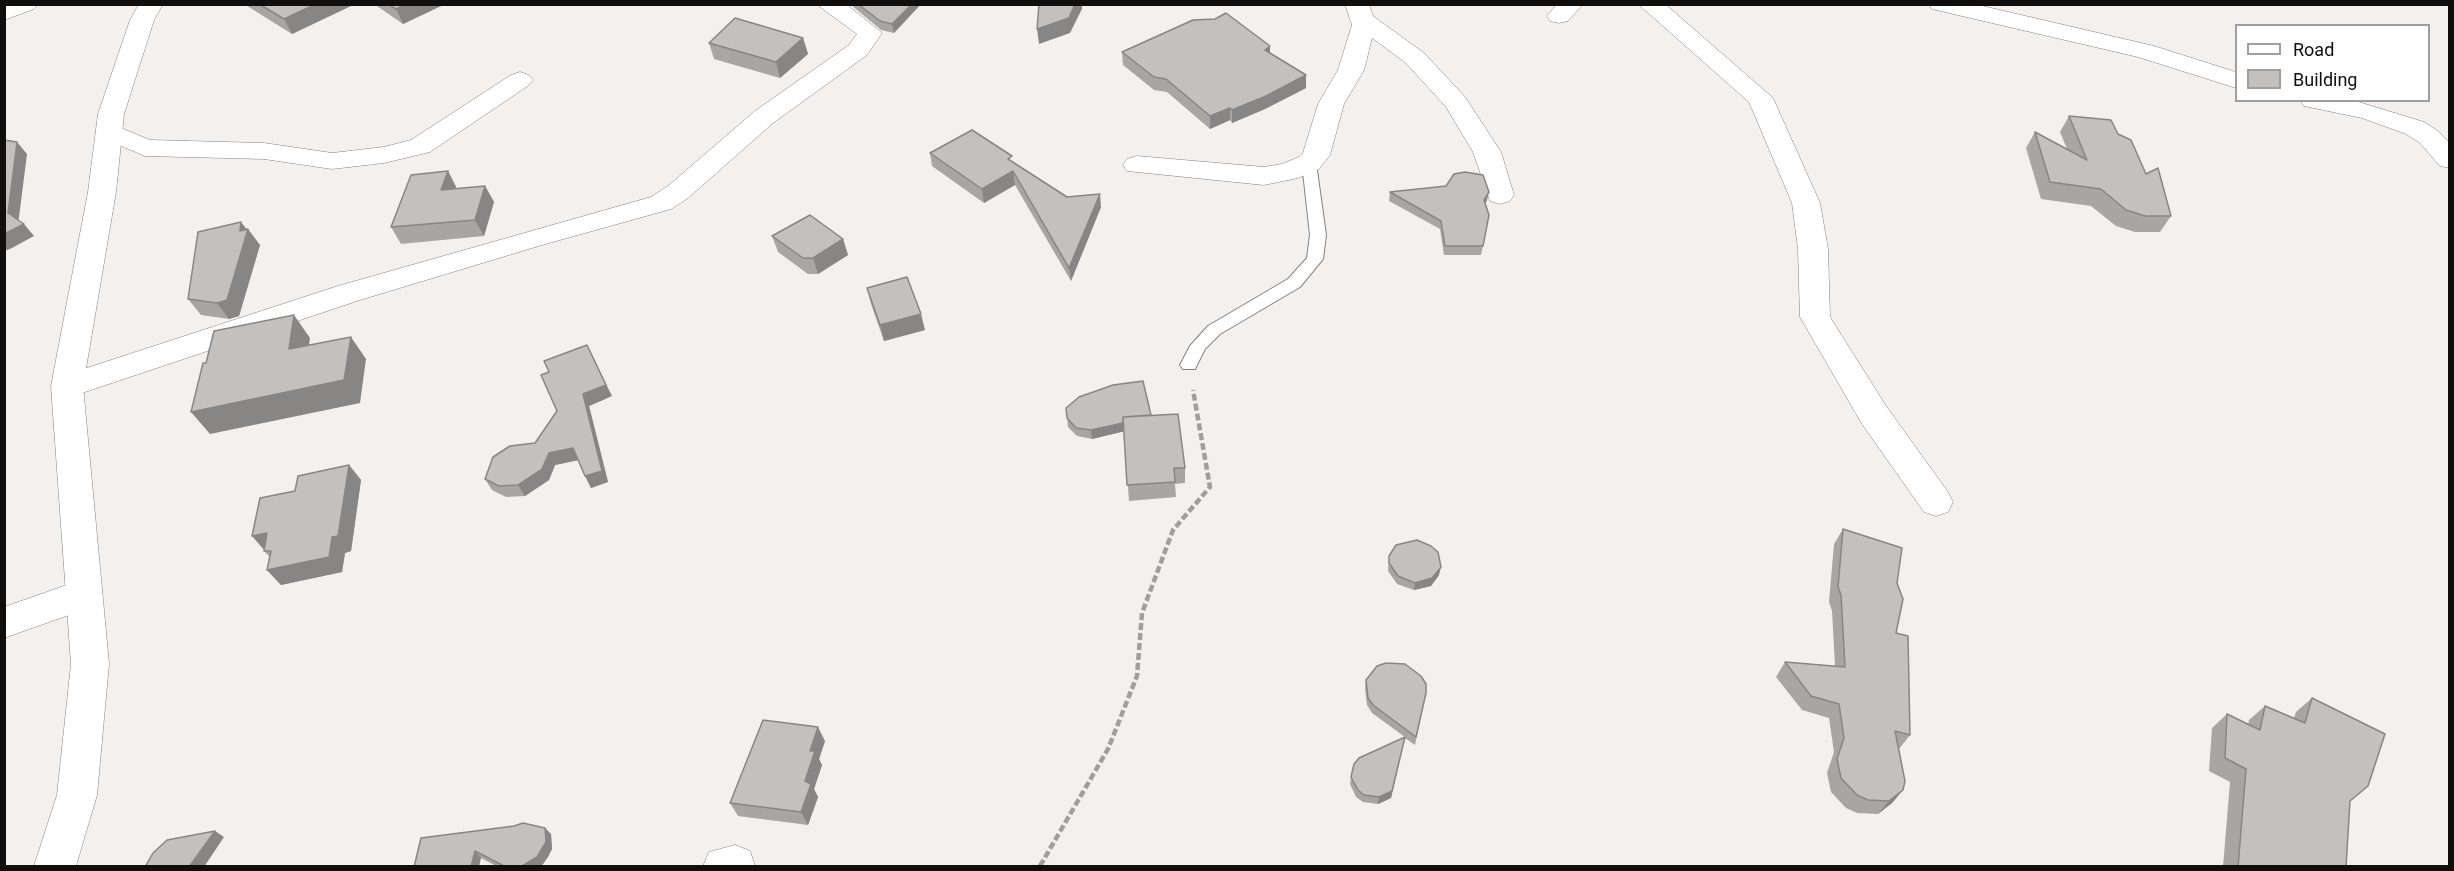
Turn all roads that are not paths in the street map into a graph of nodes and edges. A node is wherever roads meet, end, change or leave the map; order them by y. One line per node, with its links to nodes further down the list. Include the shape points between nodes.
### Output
1 (26, 4): 7 (street)
2 (151, 4): 11 (street, via 142,20)
3 (828, 4): 17 (street, via 870,33 858,50 764,117 661,203 349,293)
4 (1650, 4): 18 (street, via 1760,98 1806,203 1815,317 1874,415)
5 (1940, 4): 8 (street, via 2145,51)
6 (1360, 12): 13 (street, via 1364,25 1350,70 1331,104 1316,155); 15 (street, via 1415,58 1456,104 1487,152)
7 (4, 13)
8 (2235, 80)
9 (520, 81): 11 (street, via 420,146 332,161 264,151 145,148)
10 (2322, 102): 12 (street, via 2383,116 2430,137)
11 (109, 130): 17 (street, via 102,192)
12 (2450, 160)
13 (1309, 163): 14 (street, via 1264,176); 16 (lane, via 1318,235 1315,259 1294,283 1214,330 1198,346)
14 (1137, 165)
15 (1500, 195)
16 (1189, 365)
17 (67, 386): 19 (street)
18 (1936, 502)
19 (84, 594): 20 (street); 21 (street, via 90,664 77,795)
20 (4, 623)
21 (55, 867)

